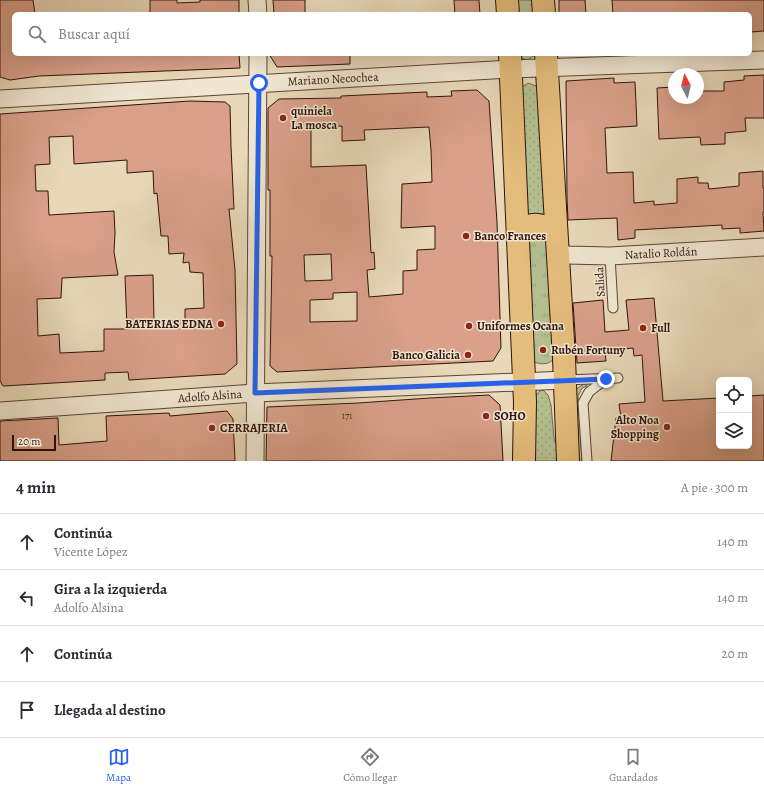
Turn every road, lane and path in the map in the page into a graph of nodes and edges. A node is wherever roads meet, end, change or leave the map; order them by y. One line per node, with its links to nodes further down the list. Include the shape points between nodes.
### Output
1 (257, 0): 4 (street)
2 (507, 0): 5 (main road)
3 (543, 0): 6 (main road)
4 (258, 12)
5 (508, 12)
6 (544, 12)
7 (258, 56): 11 (street)
8 (764, 60): 9 (street, Mariano Necochea)
9 (546, 61): 10 (street, Mariano Necochea); 14 (main road)
10 (510, 62): 11 (street, Mariano Necochea); 13 (main road)
11 (259, 83): 12 (street, Mariano Necochea); 22 (street)
12 (0, 99)
13 (518, 235): 14 (main road, via 528,226 544,226); 21 (main road)
14 (557, 242): 16 (street, Natalio Roldán, via 567,255); 20 (main road)
15 (764, 247): 16 (street, Natalio Roldán)
16 (610, 256): 17 (lane, Salida)
17 (613, 308)
18 (618, 378): 19 (lane)
19 (606, 379): 20 (lane); 27 (lane, via 589,392 583,403)
20 (565, 380): 21 (street, Adolfo Alsina); 26 (main road)
21 (525, 381): 22 (street, Adolfo Alsina); 25 (main road)
22 (255, 393): 23 (street, Adolfo Alsina); 24 (street)
23 (0, 411)
24 (254, 461)
25 (524, 461)
26 (568, 461)
27 (587, 461)

